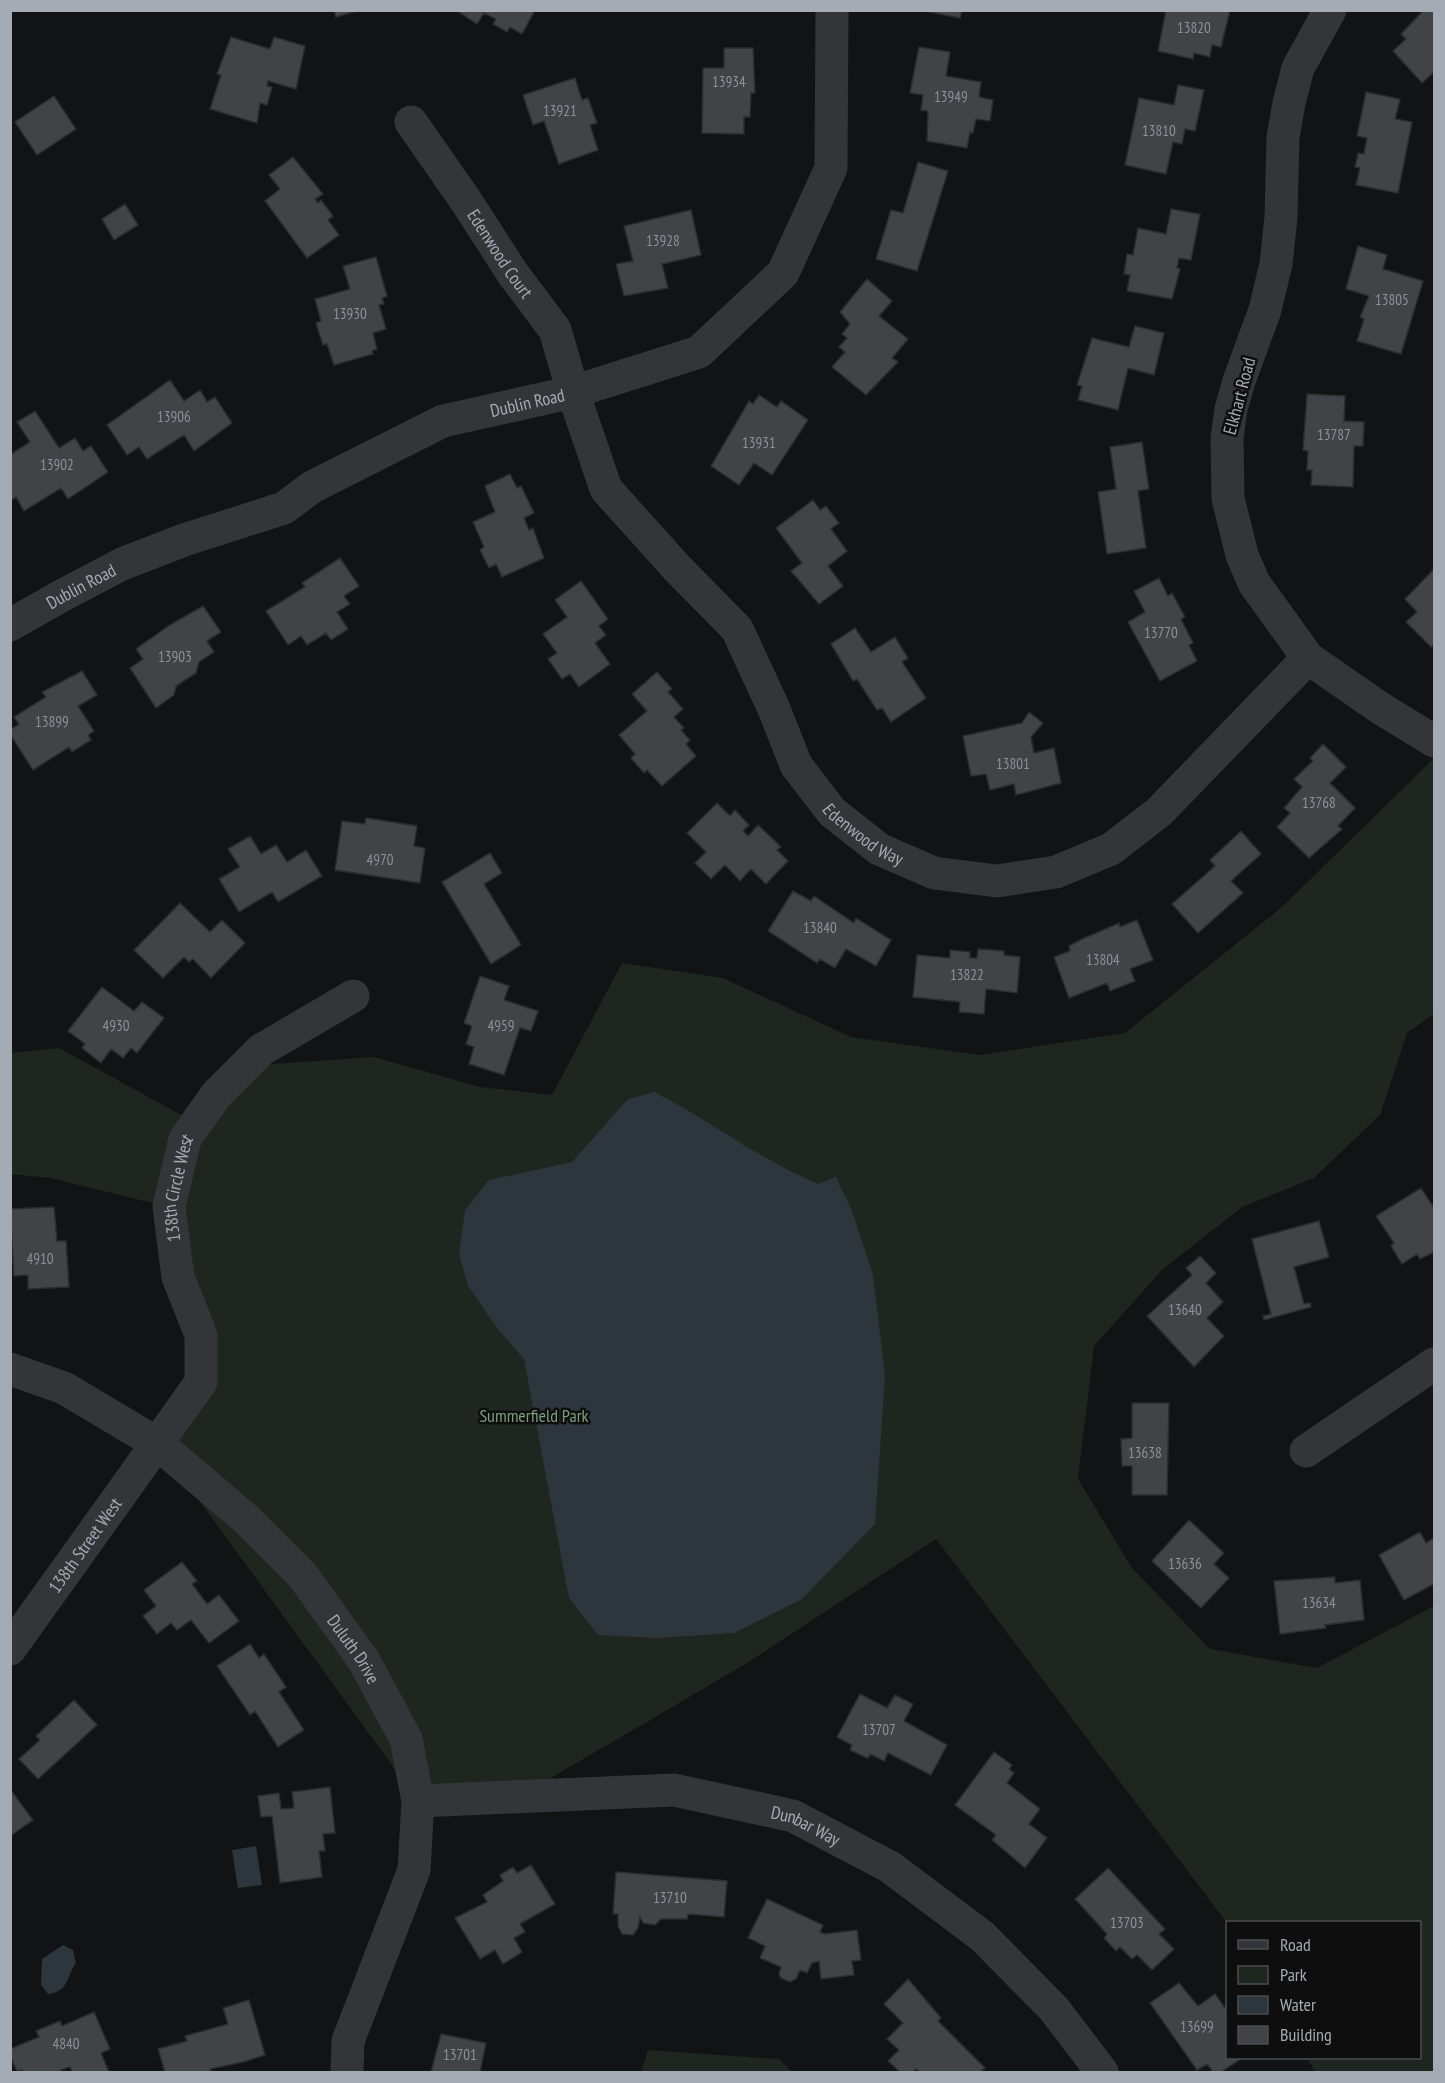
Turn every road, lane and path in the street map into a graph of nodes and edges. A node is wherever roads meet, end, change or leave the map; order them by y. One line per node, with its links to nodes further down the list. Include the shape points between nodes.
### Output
1 (831, 10): 4 (street, Dublin Road, via 831,168 783,273 699,352)
2 (1330, 10): 6 (street, Elkhart Road, via 1298,68 1289,103 1283,137 1276,264 1265,310 1231,409 1227,438 1228,498 1242,555 1254,583)
3 (411, 122): 4 (street, Edenwood Court, via 555,330)
4 (573, 392): 5 (street, Dublin Road, via 443,421 312,486 284,508 122,564); 6 (street, Edenwood Way, via 606,489 737,629 796,765 832,812 879,849 934,873 997,881 1056,872 1111,849 1159,812)
5 (10, 625)
6 (1308, 658): 7 (street, Elkhart Road)
7 (1434, 741)
8 (354, 996): 11 (street, 138th Circle West, via 261,1050 216,1095 185,1139 169,1207 178,1277 201,1335 201,1382)
9 (1434, 1365): 12 (street)
10 (10, 1369): 11 (street, Duluth Drive, via 64,1388)
11 (158, 1444): 13 (street, 138th Street West); 14 (street, Duluth Drive, via 245,1518 303,1576 364,1661 406,1739)
12 (1306, 1451)
13 (10, 1648)
14 (418, 1801): 15 (street, Duluth Drive, via 414,1870 348,2041); 16 (street, Dunbar Way, via 674,1790 793,1816 890,1867 982,1936 1054,2009)
15 (347, 2073)
16 (1102, 2073)

